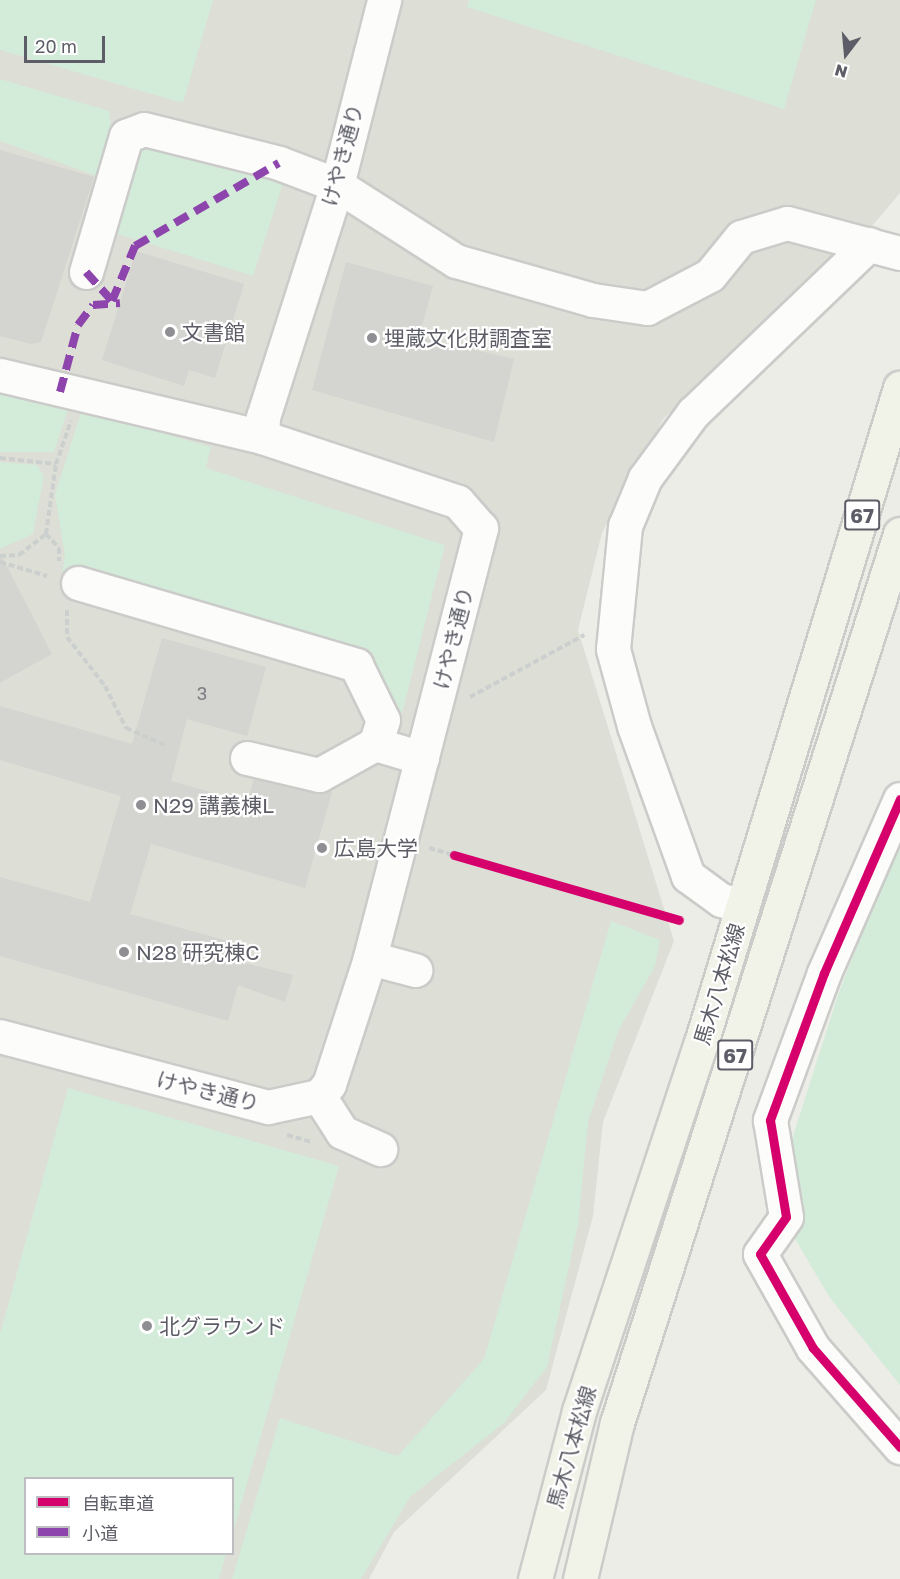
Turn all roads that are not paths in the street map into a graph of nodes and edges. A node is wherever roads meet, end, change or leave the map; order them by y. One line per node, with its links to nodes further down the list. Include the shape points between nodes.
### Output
1 (384, 0): 2 (street, けやき通り)
2 (337, 184): 3 (street, via 456,261 593,300 647,308 710,275 741,237 787,223); 4 (street, via 279,163 144,129 126,136); 7 (street, けやき通り, via 263,417)
3 (885, 248): 14 (street, via 693,413 645,478 626,526 614,650 634,726 688,876 721,900)
4 (86, 272)
5 (0, 375): 7 (street)
6 (900, 388): 14 (main road, 馬木八本松線 / 67)
7 (262, 437): 12 (street, けやき通り, via 459,502 481,528)
8 (900, 534): 22 (main road, 馬木八本松線 / 67, via 617,1423)
9 (64, 587): 10 (street, via 356,664 383,720)
10 (375, 744): 11 (street, via 319,775); 12 (street)
11 (247, 758)
12 (422, 758): 15 (street, けやき通り)
13 (900, 799): 20 (street, via 824,973 770,1120 786,1217 760,1254 813,1348)
14 (742, 906): 21 (main road, 馬木八本松線 / 67, via 579,1411)
15 (370, 958): 16 (street); 18 (street, けやき通り, via 329,1084)
16 (414, 970)
17 (0, 1036): 18 (street, けやき通り, via 268,1107)
18 (319, 1096): 19 (street, via 342,1132)
19 (380, 1149)
20 (900, 1447)
21 (535, 1579)
22 (580, 1579)

